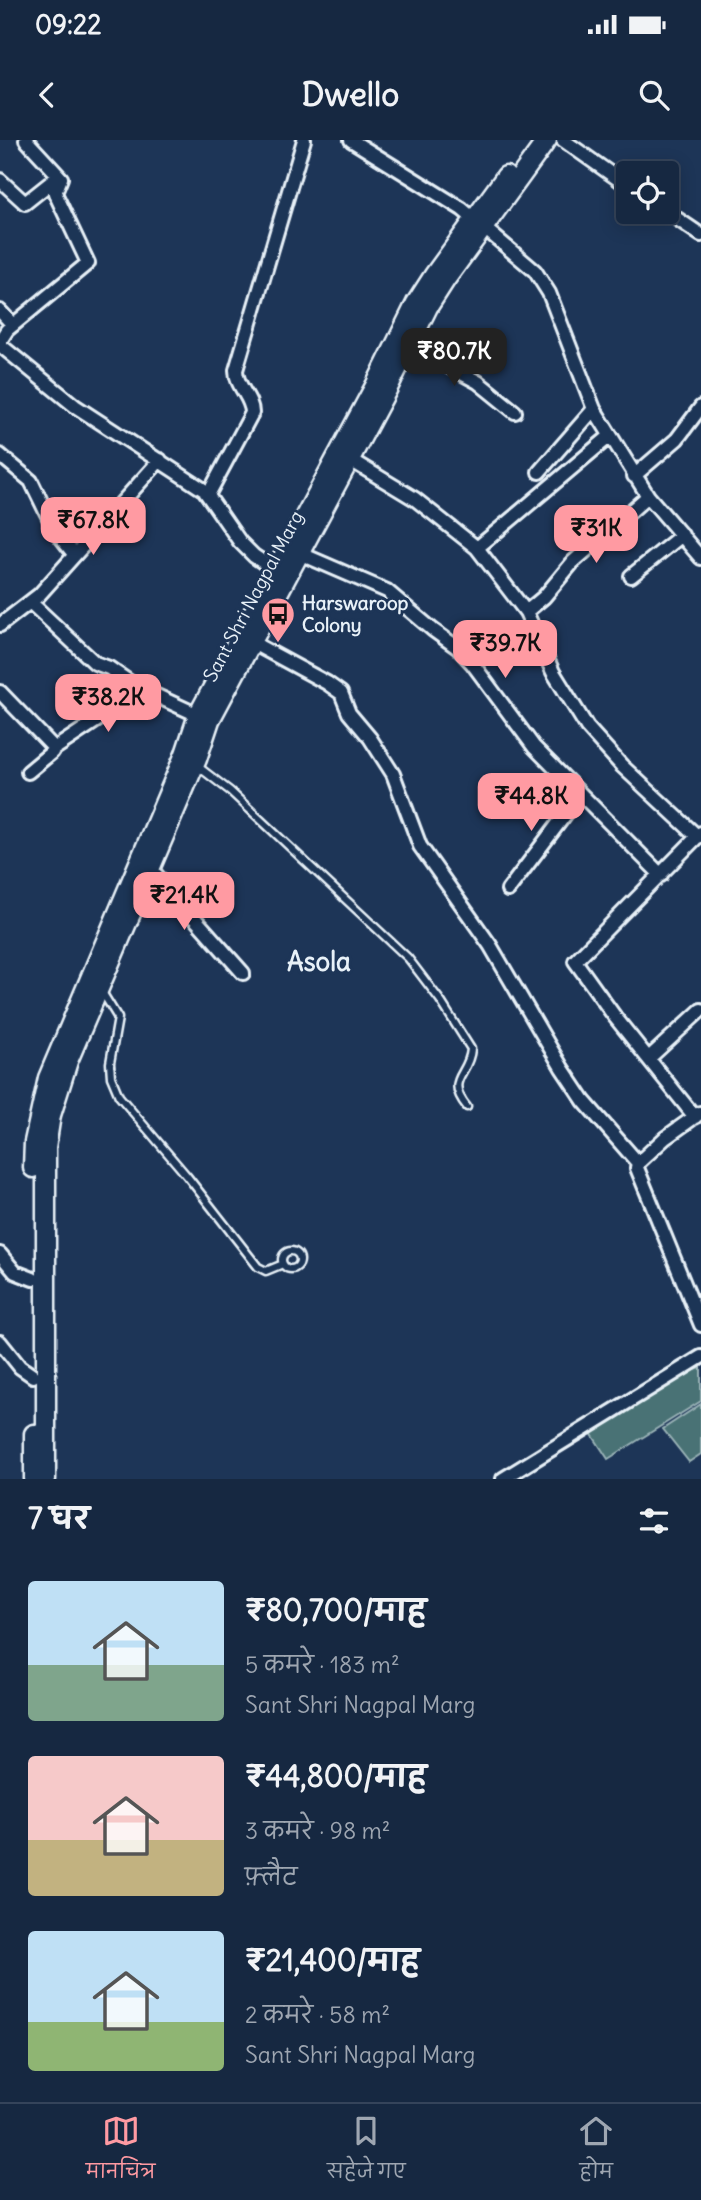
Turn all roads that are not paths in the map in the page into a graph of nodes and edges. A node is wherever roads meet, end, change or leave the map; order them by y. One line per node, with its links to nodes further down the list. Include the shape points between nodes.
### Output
1 (26, 140): 7 (street)
2 (304, 140): 26 (street, via 236,370 252,413)
3 (351, 140): 11 (street)
4 (533, 140): 11 (main road, Sant Shri Nagpal Marg)
5 (547, 140): 11 (main road, Sant Shri Nagpal Marg)
6 (563, 140): 8 (street)
7 (58, 176): 9 (street, via 25,203); 14 (street, via 55,193 88,263)
8 (616, 178)
9 (0, 180)
10 (679, 220): 12 (street)
11 (480, 223): 16 (main road, Sant Shri Nagpal Marg); 18 (street, via 544,282); 33 (main road, Sant Shri Nagpal Marg, via 416,303)
12 (701, 234)
13 (0, 311): 14 (street)
14 (13, 325): 15 (street)
15 (0, 343): 23 (street, via 75,406)
16 (407, 348): 19 (street, via 478,382); 22 (main road, Sant Shri Nagpal Marg)
17 (701, 407): 25 (street, via 677,439)
18 (594, 409): 20 (street); 24 (street)
19 (515, 412)
20 (610, 436): 25 (street); 29 (street)
21 (0, 456): 31 (street, via 31,481 55,530)
22 (349, 459): 29 (street, via 415,499); 30 (main road, Sant Shri Nagpal Marg)
23 (160, 460): 26 (street); 31 (street)
24 (538, 472)
25 (634, 476): 27 (street)
26 (208, 495): 33 (street, via 240,542)
27 (648, 496): 28 (street); 36 (street, via 573,562)
28 (682, 535): 32 (street); 34 (street)
29 (477, 548): 36 (street)
30 (299, 553): 38 (main road, Sant Shri Nagpal Marg); 45 (street, via 387,591 458,648 534,747)
31 (74, 554): 35 (street)
32 (701, 558)
33 (276, 571): 41 (main road, Sant Shri Nagpal Marg)
34 (631, 576)
35 (30, 602): 37 (street); 39 (street, via 92,660)
36 (526, 612): 46 (street, via 558,680 587,727 622,766)
37 (0, 625)
38 (253, 643): 43 (main road, Sant Shri Nagpal Marg, via 210,720); 56 (street, via 344,696 349,713 393,774 420,846 490,945 569,1079)
39 (138, 687): 41 (street); 42 (street)
40 (0, 692): 42 (street)
41 (198, 715): 59 (main road, Sant Shri Nagpal Marg, via 48,1078 34,1143)
42 (54, 750): 44 (street)
43 (195, 764): 47 (main road, Sant Shri Nagpal Marg); 54 (lane, via 381,931 423,976 471,1049 456,1083)
44 (28, 772)
45 (580, 795): 48 (street); 49 (street)
46 (699, 835): 48 (street)
47 (150, 868): 50 (street); 51 (main road, Sant Shri Nagpal Marg)
48 (661, 874): 53 (street, via 575,961)
49 (508, 890)
50 (243, 974)
51 (99, 988): 58 (lane, via 118,1018 110,1063 111,1077 124,1104 258,1267 265,1271); 65 (main road, Sant Shri Nagpal Marg, via 60,1083 46,1147)
52 (701, 1010): 53 (street)
53 (649, 1058): 55 (street)
54 (467, 1107)
55 (698, 1115): 56 (street)
56 (638, 1163): 60 (street)
57 (0, 1254): 59 (street, via 15,1272)
58 (283, 1264)
59 (33, 1279): 63 (main road, Sant Shri Nagpal Marg)
60 (700, 1322)
61 (0, 1342): 63 (street)
62 (701, 1357): 66 (street)
63 (33, 1376): 64 (main road, Sant Shri Nagpal Marg)
64 (34, 1479)
65 (46, 1479)
66 (503, 1479)

